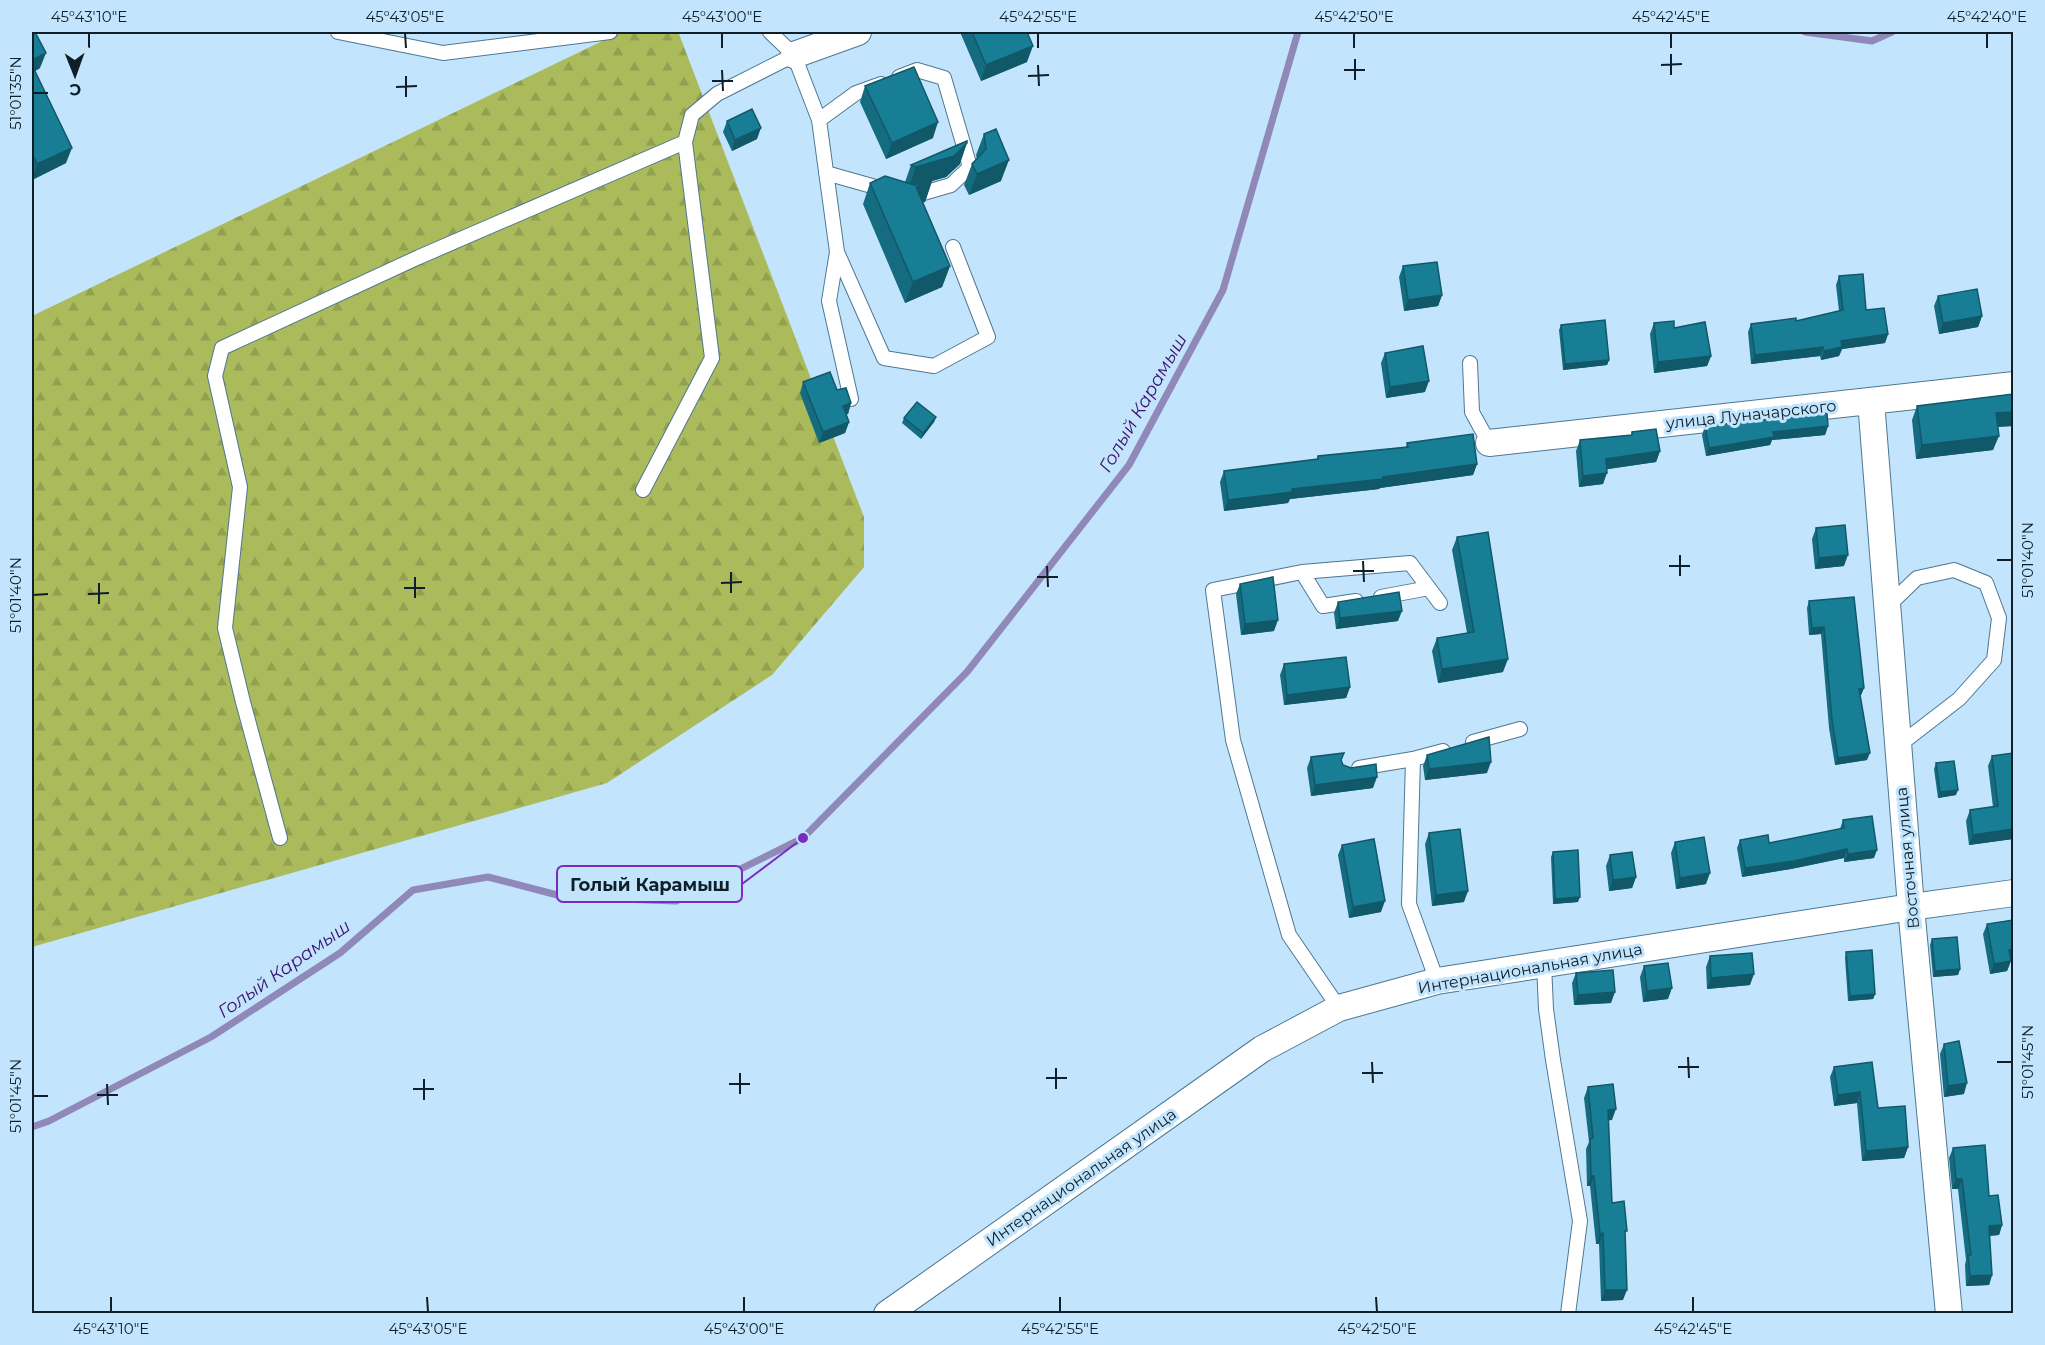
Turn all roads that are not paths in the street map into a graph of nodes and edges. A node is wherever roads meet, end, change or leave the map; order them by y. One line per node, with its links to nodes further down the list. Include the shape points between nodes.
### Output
1 (338, 32): 2 (lane, via 443,52)
2 (610, 32)
3 (770, 32): 5 (lane)
4 (858, 32): 5 (street)
5 (794, 56): 6 (lane); 7 (lane, via 717,94 692,115)
6 (819, 120): 8 (lane); 8 (lane, via 856,93 917,70 944,78 970,166 951,185 908,197)
7 (685, 142): 16 (lane, via 712,358); 25 (lane, via 419,257 222,348 215,376 240,487 225,628)
8 (826, 173): 10 (lane)
9 (953, 247): 10 (lane, via 988,337 934,366 884,358)
10 (837, 252): 13 (lane, via 829,301)
11 (1470, 363): 15 (lane, via 1472,412)
12 (2013, 385): 14 (street, улица Луначарского)
13 (851, 399)
14 (1871, 401): 15 (street, улица Луначарского); 20 (street, Восточная улица)
15 (1489, 443)
16 (643, 490)
17 (1302, 572): 18 (lane, via 1410,563); 18 (lane, via 1323,606); 30 (lane, via 1213,590 1233,740 1289,935)
18 (1429, 588): 19 (lane)
19 (1440, 603)
20 (1887, 607): 22 (street, Восточная улица); 22 (lane, via 1917,578 1954,570 1986,583 1999,618 1994,660 1959,699)
21 (1520, 729): 23 (lane)
22 (1898, 746): 27 (street, Восточная улица)
23 (1413, 759): 24 (lane); 29 (lane, via 1409,904)
24 (1346, 770)
25 (280, 838)
26 (2013, 893): 27 (street, Интернациональная улица)
27 (1911, 907): 28 (street, Интернациональная улица); 33 (street, Восточная улица)
28 (1544, 964): 29 (street, Интернациональная улица); 32 (lane, via 1553,1060 1580,1221)
29 (1437, 981): 30 (street, Интернациональная улица)
30 (1339, 1008): 31 (street, Интернациональная улица, via 1262,1049)
31 (887, 1314)
32 (1568, 1314)
33 (1949, 1314)

